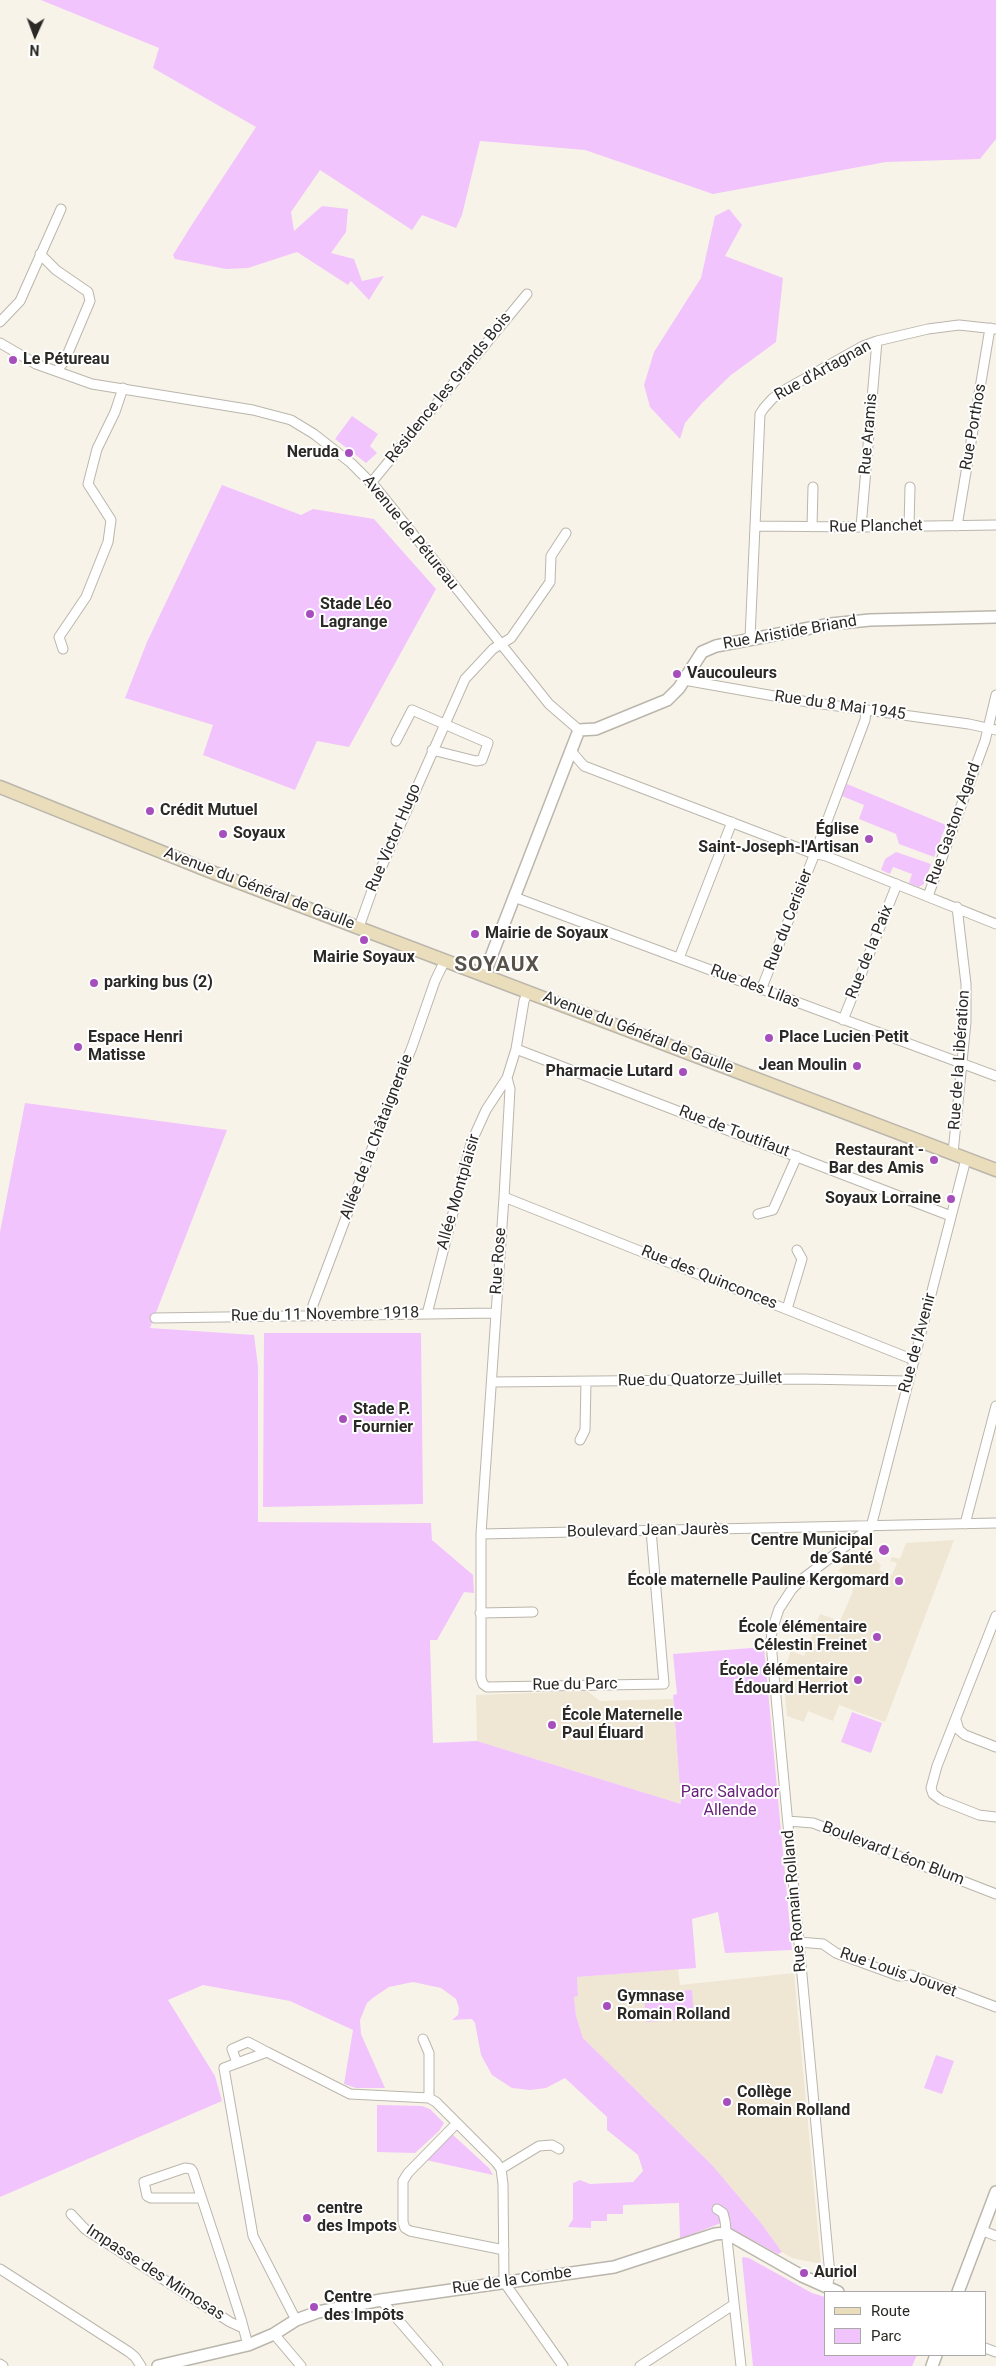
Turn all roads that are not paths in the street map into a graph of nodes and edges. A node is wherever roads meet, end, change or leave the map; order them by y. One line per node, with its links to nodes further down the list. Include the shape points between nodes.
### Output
1 (61, 209): 2 (street)
2 (40, 254): 4 (street, via 20,301); 8 (street, via 56,270 88,292 90,301 65,360)
3 (527, 294): 10 (street, Résidence les Grands Bois)
4 (0, 322)
5 (993, 329): 6 (street, Rue d'Artagnan, via 959,325); 16 (street, Rue Porthos)
6 (877, 341): 14 (street, Rue d'Artagnan, via 788,388 772,398 760,414); 17 (street, Rue Aramis)
7 (0, 343): 8 (street, Avenue de Pétureau, via 36,364)
8 (57, 371): 9 (street, Avenue de Pétureau, via 92,384)
9 (123, 388): 10 (street, Avenue de Pétureau, via 234,405 291,420 332,448); 23 (street, via 97,449 88,484 111,520 108,542 86,597 59,637)
10 (371, 482): 22 (street, Avenue de Pétureau)
11 (910, 487): 15 (street)
12 (813, 488): 18 (street)
13 (996, 525): 16 (street, Rue Planchet)
14 (755, 526): 18 (street, Rue Planchet); 21 (street, Rue d'Artagnan)
15 (910, 526): 16 (street, Rue Planchet); 17 (street, Rue Planchet)
16 (957, 526)
17 (861, 527): 18 (street, Rue Planchet)
18 (812, 528)
19 (566, 533): 22 (street, Rue Victor Hugo, via 551,556 550,582 511,638)
20 (996, 617): 21 (street, Rue Aristide Briand, via 870,620)
21 (750, 638): 24 (street, Rue Aristide Briand, via 702,652)
22 (500, 645): 27 (street, Rue Victor Hugo, via 476,664 465,679); 29 (street, Avenue de Pétureau, via 549,704)
23 (63, 650)
24 (684, 680): 26 (street, Rue du 8 Mai 1945); 29 (street, Rue Aristide Briand, via 667,700 596,729)
25 (996, 695): 28 (street, Rue Gaston Agard)
26 (866, 710): 28 (street, Rue du 8 Mai 1945); 35 (street, Rue du Cerisier)
27 (444, 723): 30 (street, via 412,710); 31 (street, Rue Victor Hugo); 31 (street, via 488,743 482,760)
28 (992, 729): 37 (street, Rue Gaston Agard)
29 (579, 730): 32 (street)
30 (396, 740)
31 (432, 750): 41 (street, Rue Victor Hugo)
32 (571, 751): 34 (street, via 584,766); 38 (street)
33 (0, 787): 41 (main road, Avenue du Général de Gaulle, via 209,871)
34 (732, 822): 35 (street); 42 (street)
35 (815, 853): 36 (street); 45 (street, Rue du Cerisier)
36 (897, 884): 37 (street); 47 (street, Rue de la Paix)
37 (928, 896): 39 (street)
38 (514, 897): 42 (street, Rue des Lilas); 44 (street)
39 (957, 907): 40 (street); 49 (street, Rue de la Libération, via 966,984)
40 (996, 924)
41 (358, 926): 43 (main road, Avenue du Général de Gaulle)
42 (679, 958): 45 (street, Rue des Lilas)
43 (445, 960): 44 (main road, Avenue du Général de Gaulle); 63 (street, Allée de la Châtaigneraie, via 313,1305)
44 (484, 975): 46 (main road, Avenue du Général de Gaulle)
45 (761, 990): 47 (street, Rue des Lilas)
46 (528, 991): 48 (street, Rue Rose); 52 (main road, Avenue du Général de Gaulle)
47 (843, 1020): 49 (street, Rue des Lilas)
48 (516, 1049): 51 (street, Rue Rose); 53 (street, Rue de Toutifaut)
49 (961, 1063): 50 (street, Rue des Lilas); 52 (street, Rue de la Libération)
50 (996, 1076)
51 (507, 1078): 56 (street, Rue Rose, via 510,1089); 62 (street, Allée Montplaisir, via 486,1110 471,1143)
52 (953, 1153): 54 (main road, Avenue du Général de Gaulle)
53 (797, 1156): 57 (street, via 773,1210); 58 (street, Rue de Toutifaut)
54 (966, 1159): 55 (main road, Avenue du Général de Gaulle); 58 (street, Rue de l'Avenir)
55 (996, 1170)
56 (504, 1197): 60 (street, Rue des Quinconces); 61 (street, Rue Rose)
57 (758, 1214)
58 (952, 1216): 65 (street, Rue de l'Avenir)
59 (797, 1250): 60 (street, via 802,1259)
60 (787, 1309): 65 (street, Rue des Quinconces)
61 (496, 1313): 62 (street, Rue du 11 Novembre 1918); 67 (street, Rue Rose)
62 (426, 1314): 63 (street, Rue du 11 Novembre 1918)
63 (312, 1315): 64 (street, Rue du 11 Novembre 1918)
64 (155, 1318)
65 (914, 1360): 66 (street, Rue de l'Avenir)
66 (908, 1381): 68 (street, Rue du Quatorze Juillet); 73 (street, Rue de l'Avenir)
67 (492, 1382): 68 (street, Rue du Quatorze Juillet); 75 (street, Rue Rose)
68 (586, 1382): 70 (street, via 585,1430)
69 (996, 1406): 72 (street)
70 (580, 1440)
71 (996, 1523): 72 (street, Boulevard Jean Jaurès)
72 (965, 1524): 73 (street, Boulevard Jean Jaurès)
73 (871, 1527): 74 (street, Boulevard Jean Jaurès); 82 (street, Rue Romain Rolland, via 801,1580 783,1603 773,1627 772,1648)
74 (651, 1530): 75 (street, Boulevard Jean Jaurès); 77 (street, Rue du Parc, via 664,1684 487,1687 481,1678)
75 (481, 1534): 77 (street, Rue du Parc)
76 (533, 1612): 77 (street)
77 (480, 1613)
78 (996, 1616): 79 (street)
79 (956, 1720): 80 (street, via 964,1735); 81 (street, via 932,1778 933,1794 978,1815)
80 (996, 1747)
81 (996, 1818)
82 (788, 1821): 83 (street, Boulevard Léon Blum, via 813,1823); 84 (street, Rue Romain Rolland)
83 (996, 1894)
84 (799, 1942): 85 (street, Rue Louis Jouvet, via 823,1944 836,1953 899,1976 911,1975); 103 (street, Rue Romain Rolland, via 830,2275)
85 (996, 2007)
86 (423, 2039): 89 (street, via 429,2053)
87 (267, 2052): 88 (street); 88 (street, via 248,2042 232,2049); 89 (street, via 350,2094)
88 (237, 2063): 108 (street, via 224,2068 253,2236)
89 (429, 2098): 90 (street)
90 (457, 2123): 92 (street); 100 (street, via 403,2181 405,2228)
91 (559, 2148): 92 (street, via 539,2146)
92 (501, 2169): 100 (street)
93 (996, 2192): 97 (street)
94 (201, 2198): 94 (street, via 193,2172 188,2168 144,2182 147,2196 151,2198); 109 (street)
95 (717, 2209): 98 (street, via 723,2213)
96 (72, 2214): 109 (street, Impasse des Mimosas, via 85,2229)
97 (981, 2230): 99 (street); 105 (street)
98 (726, 2233): 102 (street, Rue de la Combe, via 614,2267); 103 (street); 107 (street)
99 (996, 2236)
100 (504, 2250): 102 (street)
101 (0, 2269): 112 (street, via 129,2352)
102 (504, 2282): 106 (street, Rue de la Combe); 116 (street)
103 (827, 2287): 104 (street)
104 (836, 2291)
105 (958, 2291)
106 (381, 2300): 108 (street, Rue de la Combe, via 318,2312); 115 (street)
107 (733, 2305): 117 (street); 118 (street)
108 (296, 2320): 110 (street, Rue de la Combe)
109 (243, 2328): 111 (street)
110 (274, 2334): 111 (street, Rue de la Combe); 114 (street)
111 (248, 2345): 113 (street, Rue de la Combe)
112 (141, 2366)
113 (158, 2366)
114 (301, 2366)
115 (438, 2366)
116 (563, 2366)
117 (640, 2366)
118 (741, 2366)

